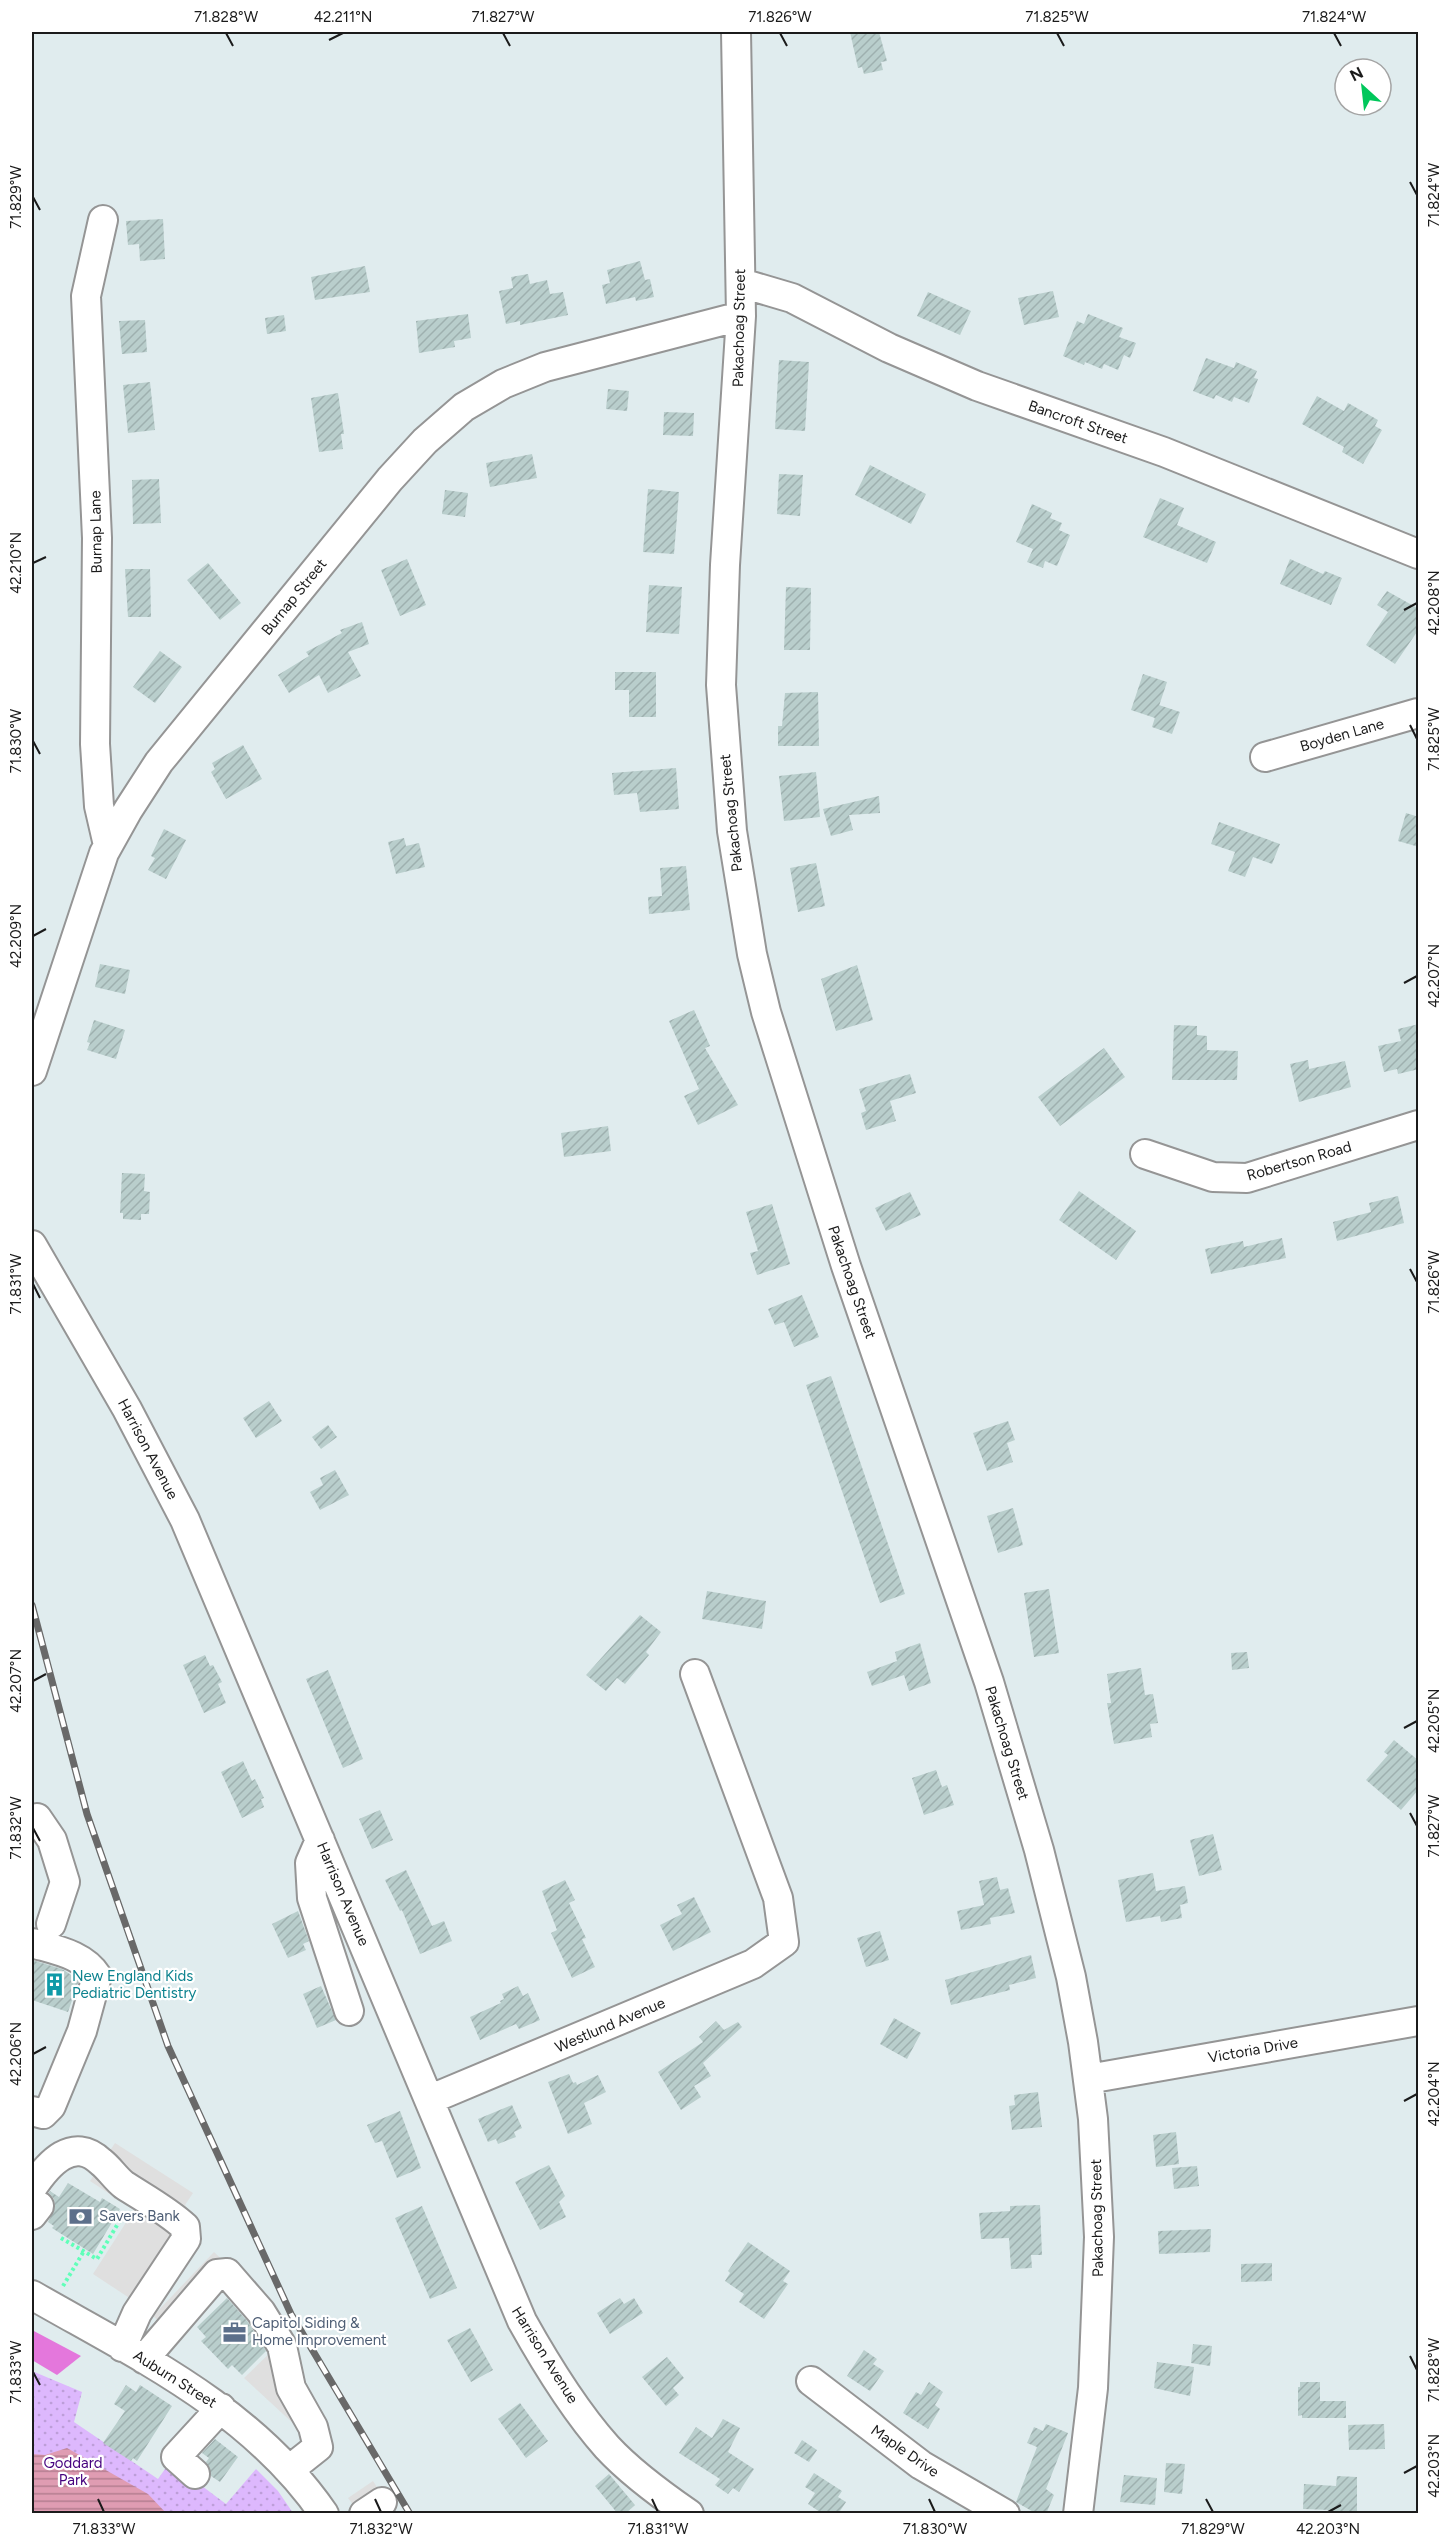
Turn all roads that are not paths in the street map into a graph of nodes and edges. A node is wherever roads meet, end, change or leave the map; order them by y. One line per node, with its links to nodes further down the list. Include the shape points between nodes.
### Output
1 (736, 32): 3 (street, Pakachoag Street)
2 (103, 220): 8 (street, Burnap Lane, via 86,296 97,538 95,744 99,806)
3 (741, 284): 4 (street, Pakachoag Street); 5 (street, Bancroft Street, via 786,296 921,363 977,386 1164,452)
4 (741, 315): 8 (street, Burnap Street, via 524,375 483,394 451,417 390,479 159,762); 19 (street, Pakachoag Street, via 721,685 729,811 752,954 782,1066 835,1233 989,1682 1023,1794 1071,1977)
5 (1419, 554)
6 (1419, 713): 7 (street, Boyden Lane)
7 (1266, 757)
8 (108, 845): 9 (street, Burnap Street)
9 (32, 1071)
10 (1419, 1125): 11 (street, Robertson Road, via 1247,1178 1213,1177)
11 (1145, 1154)
12 (32, 1245): 15 (street, Harrison Avenue, via 172,1494)
13 (695, 1674): 20 (street, Westlund Avenue, via 778,1898 783,1942 753,1964)
14 (33, 1813): 16 (street, via 52,1840 65,1882)
15 (320, 1840): 17 (street, via 310,1863 312,1898); 20 (street, Harrison Avenue)
16 (41, 1933): 21 (street, via 90,1964 97,1976 82,2031 51,2106 43,2114)
17 (349, 2012)
18 (1419, 2020): 19 (street, Victoria Drive)
19 (1088, 2079): 32 (street, Pakachoag Street, via 1097,2178 1099,2279 1093,2388)
20 (431, 2099): 30 (street, Harrison Avenue, via 508,2293 542,2355 607,2447)
21 (32, 2111)
22 (38, 2200): 24 (street, via 57,2157 76,2150 100,2161 116,2179 182,2224 187,2235 137,2313)
23 (45, 2293): 24 (street, Auburn Street)
24 (133, 2353): 26 (street, Auburn Street); 27 (street, via 217,2274 227,2273 261,2312 282,2346 291,2388 313,2427 318,2447)
25 (811, 2381): 31 (street, Maple Drive, via 921,2465)
26 (221, 2408): 27 (street, Auburn Street); 28 (street, via 176,2457)
27 (290, 2470): 29 (street, Auburn Street)
28 (195, 2474)
29 (324, 2514)
30 (689, 2514)
31 (1005, 2514)
32 (1078, 2514)

